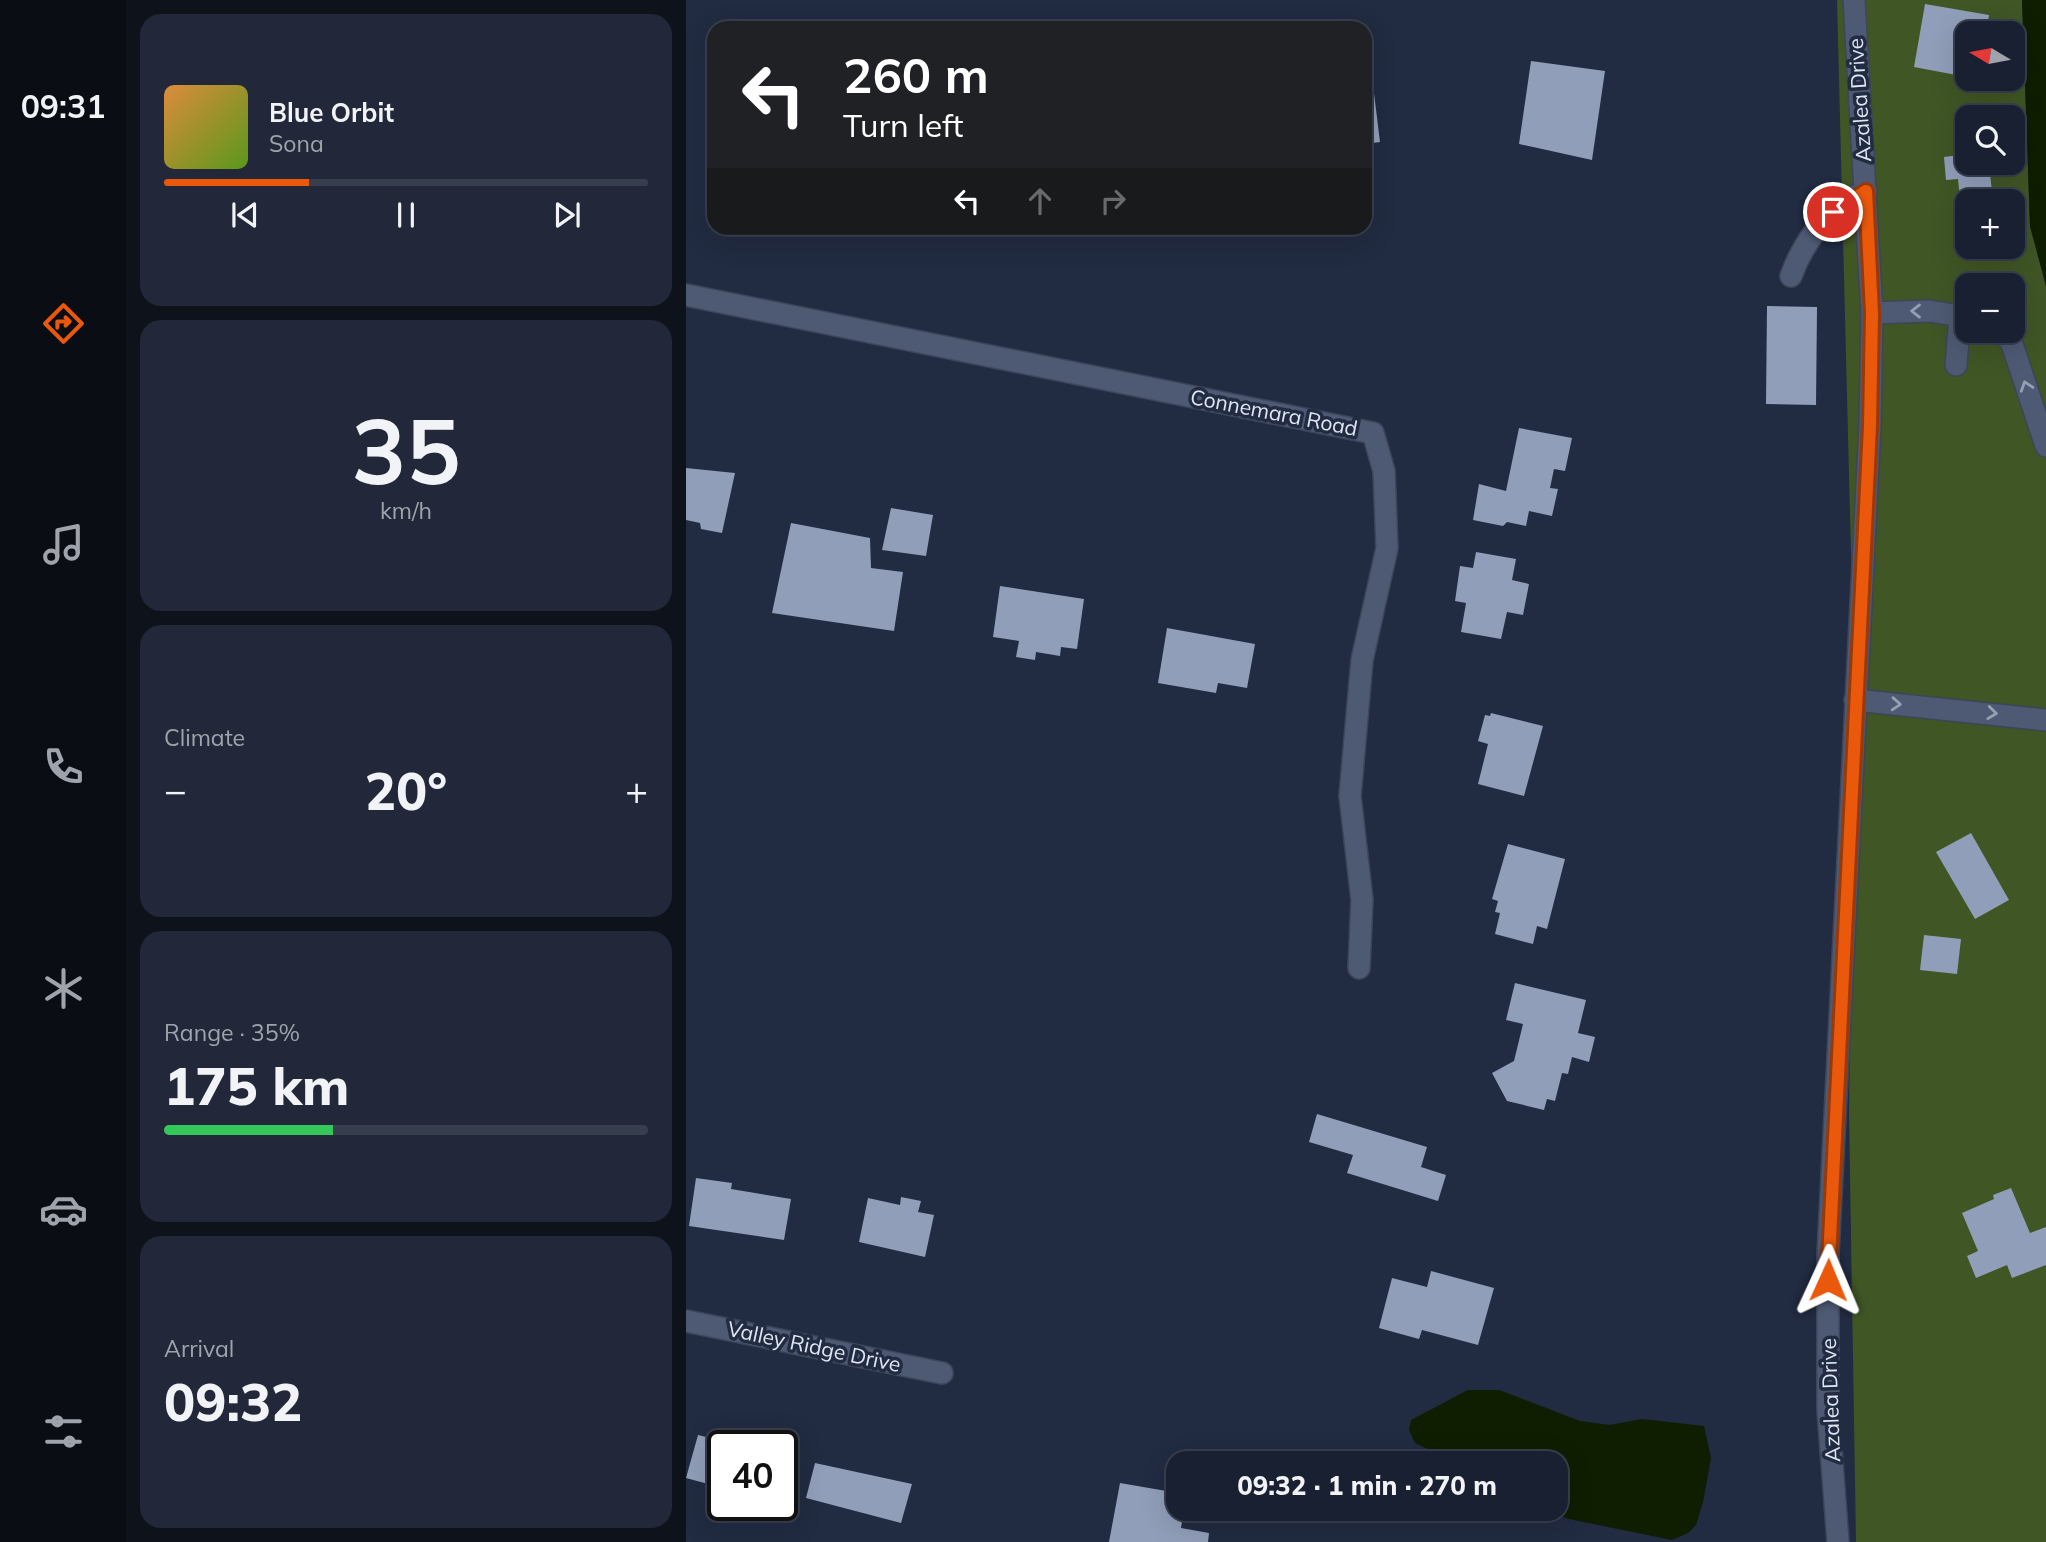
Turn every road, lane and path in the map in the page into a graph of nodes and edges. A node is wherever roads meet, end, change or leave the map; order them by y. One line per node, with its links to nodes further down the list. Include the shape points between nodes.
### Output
1 (1854, 0): 2 (street, Azalea Drive)
2 (1866, 191): 3 (street, via 1821,224); 5 (street, Azalea Drive)
3 (1791, 276)
4 (686, 295): 13 (street, Connemara Road, via 1373,433 1384,471 1387,548 1362,660 1350,796 1362,900)
5 (1872, 313): 6 (street, one-way to 5, via 1929,311); 11 (street, Azalea Drive)
6 (1955, 316)
7 (1959, 343): 9 (street)
8 (2012, 343): 10 (street, one-way to 8)
9 (1956, 365)
10 (2046, 446)
11 (1855, 700): 12 (street, one-way to 12); 16 (street, Azalea Drive, via 1828,1254 1828,1410)
12 (2046, 720)
13 (1359, 968)
14 (686, 1321): 15 (street, Valley Ridge Drive)
15 (942, 1373)
16 (1838, 1542)

